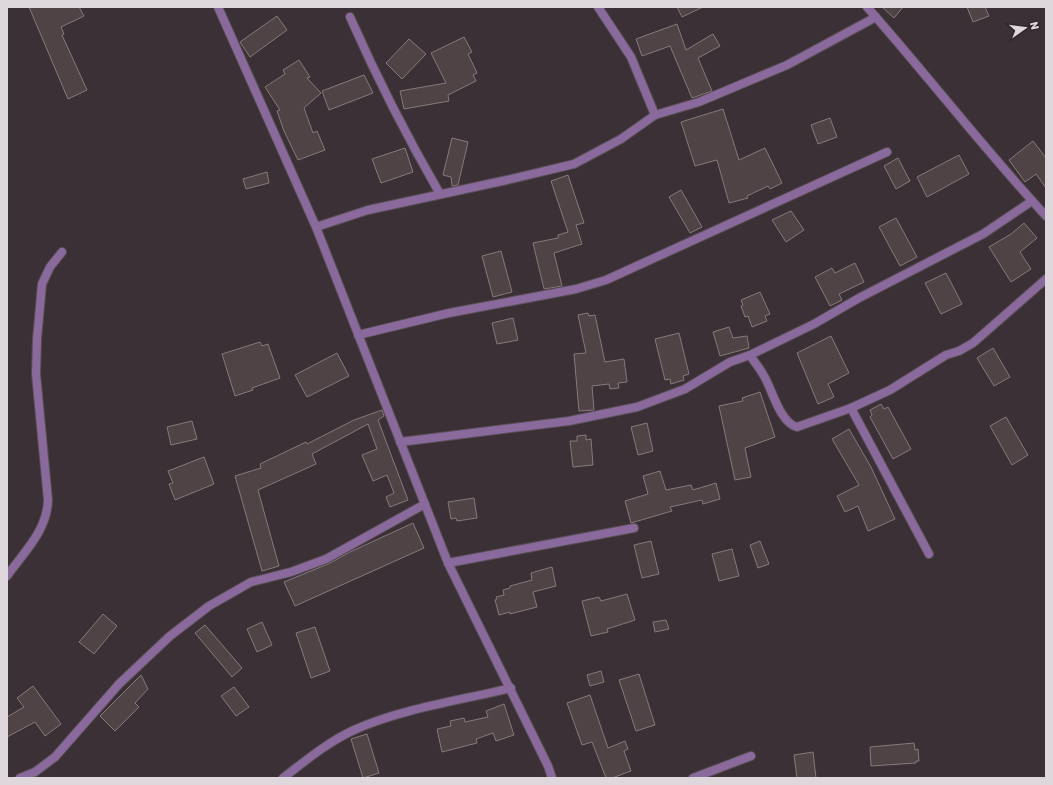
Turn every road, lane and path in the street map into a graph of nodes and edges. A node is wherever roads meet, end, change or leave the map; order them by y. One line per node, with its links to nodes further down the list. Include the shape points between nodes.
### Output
1 (218, 7): 11 (street)
2 (598, 7): 6 (street, via 631,57)
3 (867, 7): 5 (street)
4 (350, 17): 8 (street, via 407,137)
5 (876, 18): 6 (street, via 788,65 699,102); 9 (street)
6 (655, 115): 8 (street, via 621,139 574,164)
7 (887, 152): 14 (street, via 606,280 576,289 449,313)
8 (440, 194): 11 (street, via 368,210)
9 (1032, 201): 10 (street); 15 (street, via 983,234 814,324)
10 (1046, 216)
11 (316, 227): 14 (street)
12 (62, 252): 22 (street, via 50,267 42,284 37,339 36,374 48,514 39,532)
13 (1046, 280): 16 (street, via 973,343 946,355 890,390)
14 (358, 335): 17 (street)
15 (750, 354): 16 (street, via 764,375 780,410 792,426 797,427); 17 (street, via 730,362 685,389 637,407 569,422)
16 (851, 408): 20 (street)
17 (400, 442): 18 (street)
18 (425, 504): 21 (street); 25 (street, via 326,559 291,572 251,582 209,606 170,636 119,684 55,757 35,772)
19 (634, 528): 21 (street)
20 (929, 554)
21 (448, 563): 23 (street)
22 (7, 576)
23 (511, 688): 26 (street, via 390,717 353,730); 27 (street)
24 (751, 756): 28 (street)
25 (20, 778)
26 (283, 778)
27 (552, 778)
28 (693, 778)

